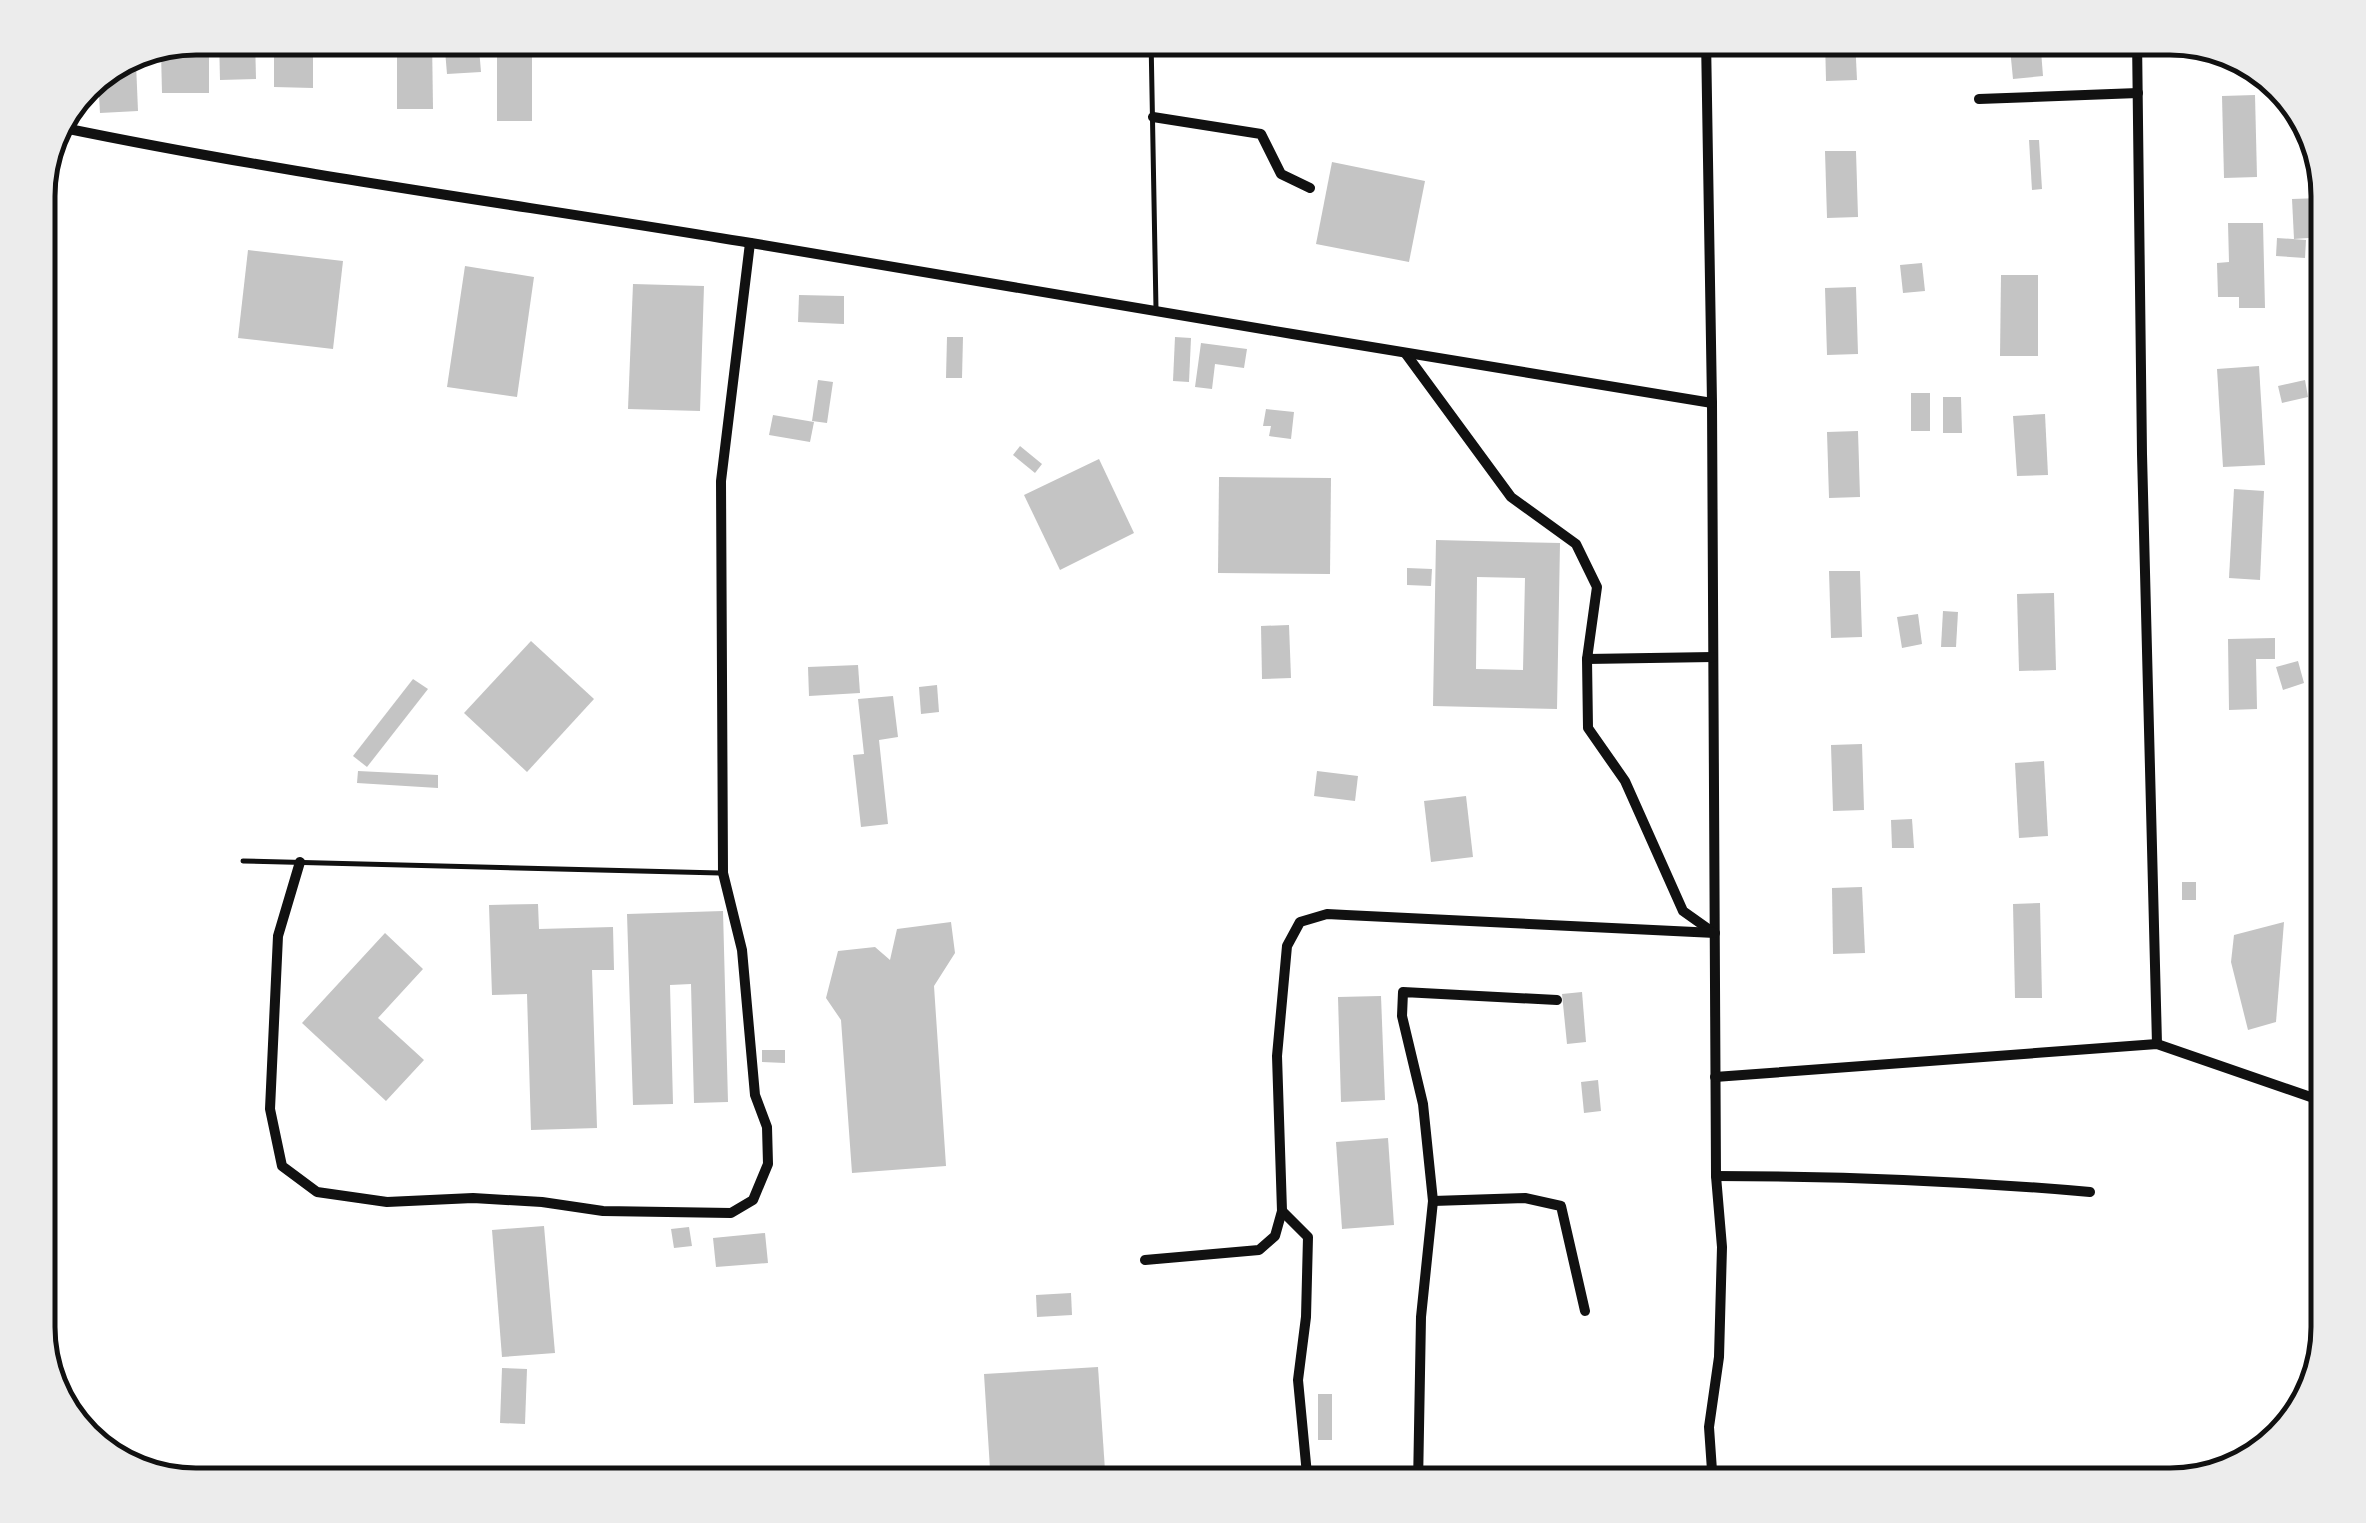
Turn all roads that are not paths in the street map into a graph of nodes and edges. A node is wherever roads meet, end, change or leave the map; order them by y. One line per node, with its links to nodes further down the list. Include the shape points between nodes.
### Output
1 (1151, 55): 6 (lane)
2 (1706, 55): 12 (street)
3 (2137, 55): 4 (street)
4 (2138, 93): 5 (street); 20 (street)
5 (1980, 99)
6 (1152, 117): 8 (street, via 1261,134 1281,174); 10 (lane)
7 (73, 130): 9 (street)
8 (1310, 188)
9 (750, 243): 10 (street); 17 (street, via 721,482)
10 (1156, 312): 11 (street)
11 (1406, 354): 12 (street); 14 (street, via 1511,497 1576,544 1597,586)
12 (1712, 403): 13 (street)
13 (1713, 656): 14 (street); 18 (street)
14 (1586, 659): 18 (street, via 1588,728 1625,781 1683,911)
15 (243, 861): 16 (lane)
16 (300, 862): 17 (lane); 17 (street, via 278,936 270,1109 282,1166 317,1192 387,1202 473,1198 603,1211 731,1213 753,1200 768,1164 742,950)
17 (723, 873)
18 (1715, 933): 21 (street); 26 (street, via 1328,914 1300,922 1287,946 1276,1056)
19 (1557, 1000): 25 (street, via 1404,992 1402,1016 1423,1104)
20 (2156, 1044): 21 (street); 22 (street)
21 (1716, 1077): 23 (street)
22 (2311, 1097)
23 (1716, 1176): 24 (street, via 1966,1181); 31 (street, via 1722,1246)
24 (2090, 1192)
25 (1432, 1202): 28 (street, via 1525,1198 1561,1206); 30 (street, via 1421,1317)
26 (1282, 1211): 27 (street, via 1275,1236 1259,1250); 29 (street, via 1308,1237 1298,1380)
27 (1144, 1260)
28 (1586, 1311)
29 (1306, 1468)
30 (1418, 1468)
31 (1711, 1468)

